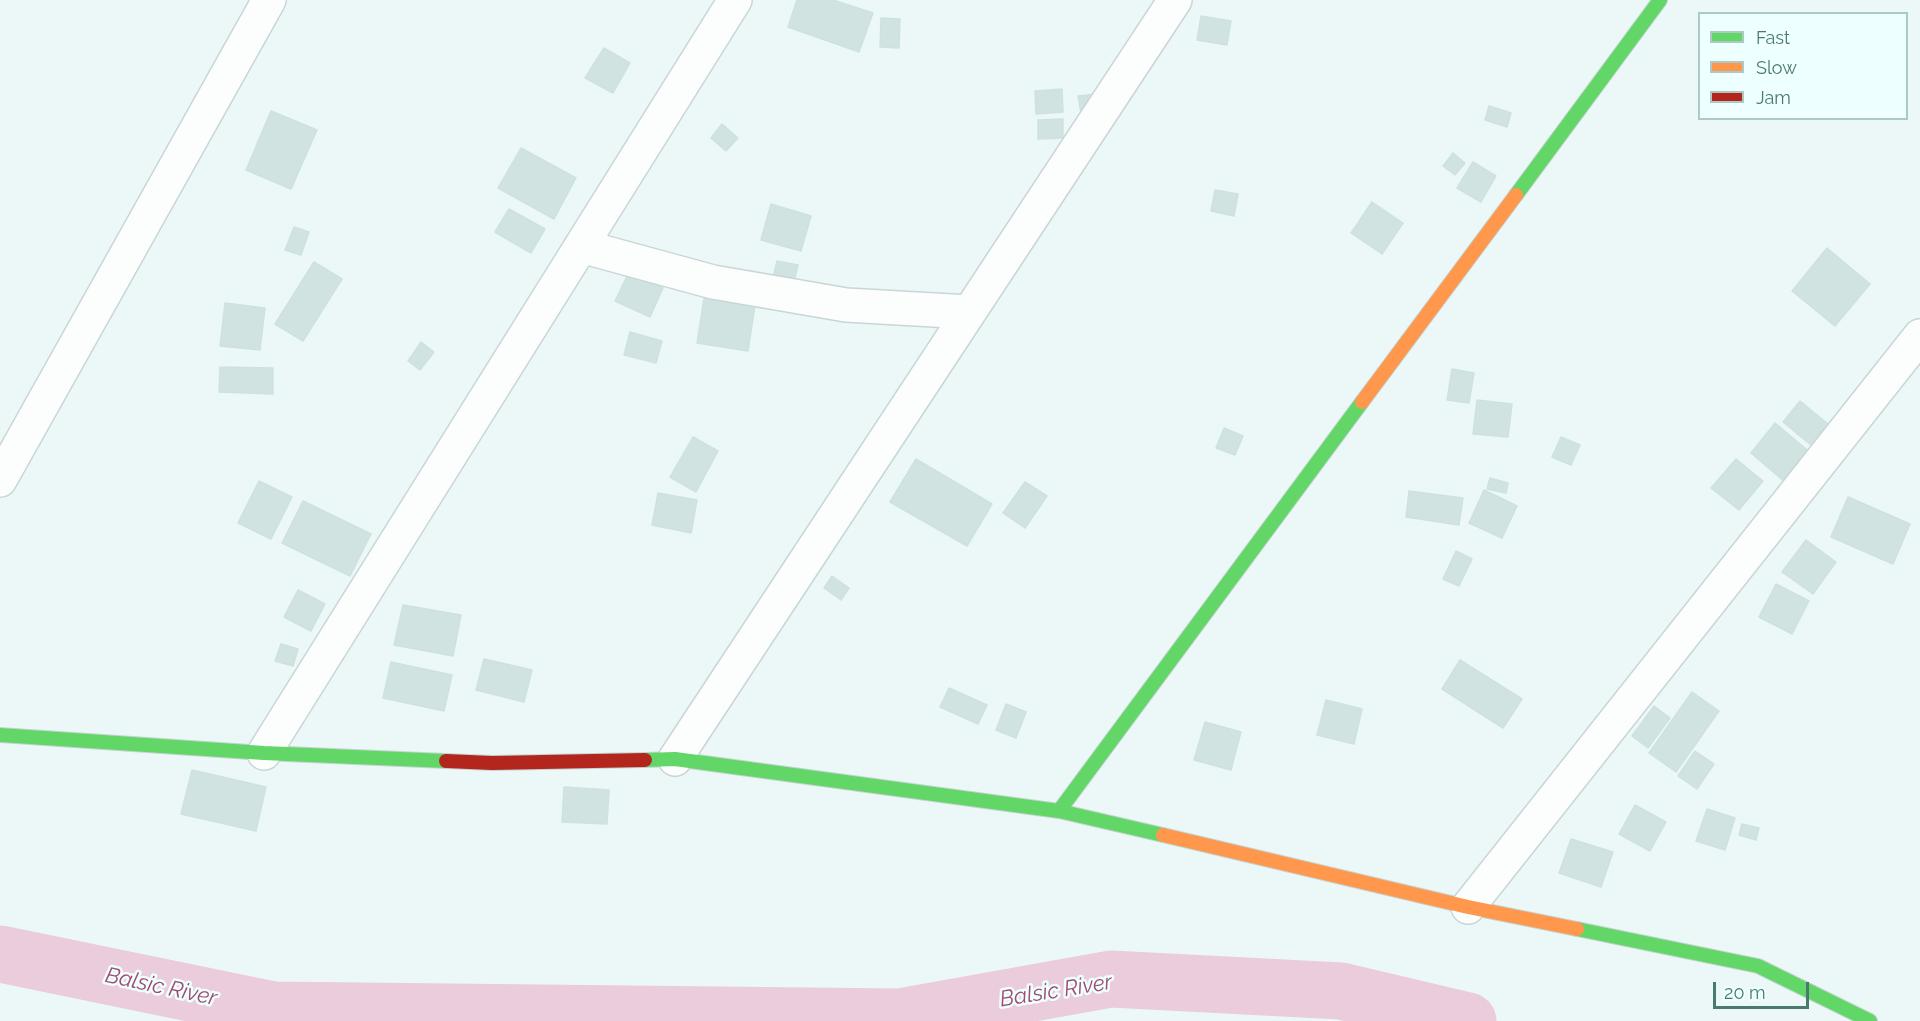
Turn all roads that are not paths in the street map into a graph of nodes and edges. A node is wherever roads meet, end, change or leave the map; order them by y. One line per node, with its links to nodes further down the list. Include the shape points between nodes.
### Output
1 (269, 0): 8 (street)
2 (735, 0): 5 (street)
3 (1175, 0): 6 (street)
4 (1660, 0): 12 (street)
5 (581, 246): 6 (street, via 713,282 846,305); 10 (street)
6 (969, 312): 11 (street)
7 (1920, 336): 13 (street)
8 (0, 480)
9 (0, 735): 10 (street)
10 (264, 753): 11 (street, via 492,763)
11 (675, 759): 12 (street)
12 (1059, 811): 13 (street)
13 (1468, 907): 14 (street, via 1758,966)
14 (1869, 1021)

